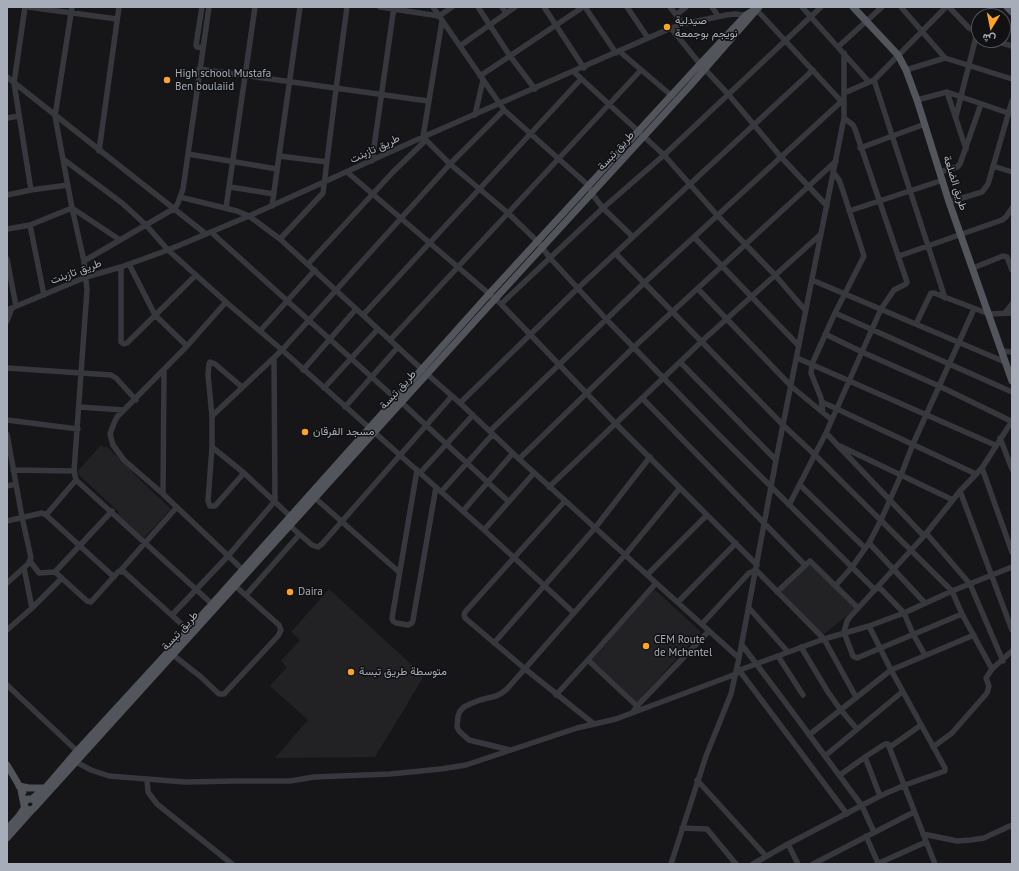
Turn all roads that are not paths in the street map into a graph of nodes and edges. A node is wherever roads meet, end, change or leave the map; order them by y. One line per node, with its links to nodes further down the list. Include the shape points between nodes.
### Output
1 (25, 7): 72 (street)
2 (28, 7): 30 (street)
3 (119, 7): 38 (street)
4 (202, 7): 50 (street, via 196,45)
5 (209, 7): 50 (street)
6 (256, 7): 65 (street)
7 (300, 7): 71 (street)
8 (347, 7): 73 (street)
9 (380, 7): 28 (street)
10 (433, 7): 37 (street)
11 (452, 7): 37 (street)
12 (478, 7): 41 (street)
13 (502, 7): 32 (street)
14 (515, 7): 32 (street)
15 (544, 7): 42 (street)
16 (584, 7): 42 (street); 52 (street)
17 (627, 7): 46 (street)
18 (670, 7): 33 (street)
19 (686, 7): 33 (street)
20 (712, 7): 34 (street)
21 (802, 7): 36 (street)
22 (821, 7): 36 (street)
23 (853, 7): 39 (main road, طريق الضلعة)
24 (882, 7): 39 (street)
25 (901, 7): 45 (street)
26 (948, 7): 44 (street); 45 (street)
27 (1007, 7): 31 (main road)
28 (394, 8): 37 (street); 77 (street)
29 (757, 8): 35 (main road, طريق تبسة); 47 (street)
30 (71, 10): 38 (street); 91 (street)
31 (1012, 12)
32 (506, 13): 41 (street)
33 (676, 15): 40 (street)
34 (718, 16): 35 (street, طريق تازبنت); 40 (street, طريق تازبنت)
35 (749, 16): 58 (main road, طريق تبسة)
36 (810, 16): 47 (street); 49 (street)
37 (440, 18): 48 (street); 82 (street)
38 (117, 19): 103 (street)
39 (866, 21): 49 (street); 54 (main road, طريق الضلعة)
40 (683, 24): 43 (street, طريق تازبنت)
41 (490, 25): 48 (street); 55 (street)
42 (556, 25): 55 (street); 59 (street)
43 (671, 28): 46 (street, طريق تازبنت); 58 (street)
44 (971, 29)
45 (922, 31): 54 (street); 56 (street)
46 (648, 38): 52 (street, طريق تازبنت)
47 (785, 40): 62 (street); 76 (street)
48 (460, 46): 67 (street)
49 (839, 46): 53 (street)
50 (202, 48): 60 (street)
51 (973, 48): 57 (street)
52 (618, 52): 59 (street, طريق تازبنت); 61 (street)
53 (844, 53): 70 (street); 80 (street)
54 (898, 55): 63 (main road, طريق الضلعة); 70 (street)
55 (510, 56): 67 (street); 74 (street)
56 (945, 58): 57 (street); 63 (street)
57 (968, 65): 68 (street); 79 (street)
58 (703, 67): 76 (street); 78 (main road, طريق تبسة); 97 (main road, طريق تبسة)
59 (584, 68): 64 (street, طريق تازبنت)
60 (199, 69): 65 (street); 104 (street)
61 (640, 70): 78 (street); 85 (street)
62 (813, 70): 80 (street); 96 (street)
63 (906, 70): 81 (main road, طريق الضلعة)
64 (574, 72): 69 (street); 74 (street, طريق تازبنت)
65 (245, 76): 71 (street); 112 (street)
66 (7, 78): 72 (street)
67 (482, 78): 84 (street); 89 (street)
68 (1012, 78)
69 (581, 79): 85 (street); 98 (street)
70 (872, 81): 80 (street); 99 (street)
71 (290, 82): 73 (street); 106 (street)
72 (14, 83): 90 (street); 91 (street)
73 (336, 89): 77 (street); 113 (street)
74 (534, 89): 84 (street, طريق تازبنت)
75 (947, 92): 79 (street); 81 (street); 92 (street)
76 (728, 94): 96 (street); 105 (street)
77 (381, 95): 82 (street); 110 (street)
78 (672, 96): 97 (main road, طريق تبسة)
79 (960, 96): 86 (street); 92 (street)
80 (843, 97): 94 (street); 107 (street)
81 (917, 100): 95 (main road, طريق الضلعة)
82 (428, 101): 100 (street)
83 (1012, 101): 88 (street)
84 (500, 104): 87 (street); 89 (street, طريق تازبنت)
85 (610, 104): 97 (street); 109 (street)
86 (981, 104): 88 (street); 102 (street)
87 (504, 110): 98 (street); 114 (street)
88 (1008, 114): 115 (street)
89 (475, 115): 100 (street, طريق تازبنت)
90 (19, 116): 93 (street); 129 (street)
91 (55, 116): 103 (street); 108 (street)
92 (956, 116): 102 (street)
93 (7, 118)
94 (844, 118): 101 (street, via 853,125); 111 (street)
95 (925, 124): 99 (street); 119 (main road, طريق الضلعة)
96 (754, 125): 107 (street); 123 (street)
97 (642, 133): 105 (street); 125 (main road, طريق تبسة); 132 (main road, طريق تبسة)
98 (531, 134): 109 (street); 128 (street)
99 (892, 135): 101 (street); 130 (street)
100 (424, 138): 110 (street, طريق تازبنت); 114 (street); 134 (street)
101 (860, 148): 136 (street)
102 (966, 149): 119 (street, via 959,166)
103 (99, 151): 141 (street)
104 (188, 154): 112 (street); 135 (street)
105 (664, 155): 123 (street); 143 (street)
106 (279, 156): 113 (street); 116 (street)
107 (781, 157): 127 (street); 147 (street)
108 (63, 159): 124 (street); 151 (street, via 122,203)
109 (558, 159): 125 (street); 146 (street)
110 (372, 161): 117 (street, طريق تازبنت)
111 (836, 161): 118 (street); 127 (street)
112 (234, 162): 116 (street); 126 (street)
113 (327, 162): 122 (street)
114 (450, 164): 128 (street); 149 (street)
115 (993, 166): 120 (street); 137 (street, via 988,184 982,192)
116 (277, 169): 131 (street)
117 (347, 172): 122 (street, طريق تازبنت); 134 (street)
118 (833, 172): 139 (street); 145 (street, via 839,180)
119 (940, 172): 121 (main road, طريق الضلعة)
120 (1012, 172)
121 (943, 180): 130 (street); 137 (main road, طريق الضلعة)
122 (325, 182): 138 (street, طريق تازبنت); 158 (street, via 320,197)
123 (690, 184): 147 (street); 156 (street)
124 (68, 185): 129 (street); 140 (street)
125 (589, 186): 132 (street); 161 (main road, طريق تبسة)
126 (230, 187): 131 (street); 142 (street)
127 (808, 187): 139 (street); 162 (street)
128 (479, 189): 146 (street); 160 (street)
129 (31, 190): 133 (street)
130 (911, 191): 136 (street); 163 (street)
131 (274, 194): 138 (street)
132 (592, 194): 143 (street); 161 (main road, طريق تبسة)
133 (7, 195)
134 (373, 195): 149 (street); 171 (street)
135 (180, 197): 141 (street); 142 (street)
136 (880, 201): 145 (street); 166 (street)
137 (949, 202): 155 (main road, طريق الضلعة)
138 (272, 206): 148 (street, طريق تازبنت)
139 (827, 206): 154 (street)
140 (72, 208): 150 (street); 159 (street); 169 (street)
141 (175, 208): 151 (street); 153 (street)
142 (226, 208): 148 (street)
143 (603, 208): 156 (street); 167 (street)
144 (1012, 208): 155 (street, via 1002,220)
145 (849, 211): 186 (street, via 864,256)
146 (508, 214): 161 (street); 174 (street)
147 (717, 215): 157 (street); 162 (street)
148 (249, 216): 153 (street, طريق تازبنت); 158 (street)
149 (401, 219): 160 (street); 185 (street)
150 (30, 225): 152 (street); 187 (street)
151 (146, 225): 159 (street); 164 (street)
152 (7, 230)
153 (209, 233): 164 (street, طريق تازبنت); 191 (street)
154 (821, 234): 179 (street); 181 (street)
155 (961, 234): 163 (street); 175 (main road, طريق الضلعة)
156 (634, 237): 165 (street)
157 (694, 237): 173 (street); 182 (street)
158 (280, 239): 171 (street)
159 (120, 240): 169 (street)
160 (429, 243): 174 (street); 206 (street)
161 (540, 245): 167 (street); 188 (main road, طريق تبسة)
162 (745, 245): 173 (street); 179 (street)
163 (929, 246): 166 (street); 190 (street)
164 (168, 250): 170 (street, طريق تازبنت); 178 (street)
165 (616, 254): 182 (street); 183 (street)
166 (899, 256): 197 (street, via 908,282 894,290)
167 (550, 258): 183 (street); 193 (street)
168 (7, 259): 195 (street)
169 (84, 261): 180 (street)
170 (129, 264): 172 (street, طريق تازبنت); 205 (street)
171 (308, 264): 176 (street)
172 (121, 267): 180 (street, طريق تازبنت); 205 (street, via 121,342 127,343)
173 (722, 267): 184 (street); 189 (street)
174 (458, 268): 188 (street); 218 (street)
175 (973, 268): 177 (street, via 1003,256 1007,257); 204 (main road, طريق الضلعة)
176 (315, 270): 185 (street); 191 (street)
177 (1012, 270)
178 (196, 275): 192 (street); 205 (street)
179 (775, 275): 189 (street); 199 (street)
180 (86, 277): 187 (street, طريق تازبنت); 241 (street)
181 (812, 280): 186 (street); 199 (street)
182 (644, 283): 200 (street); 207 (street)
183 (578, 288): 207 (street); 216 (street)
184 (698, 289): 200 (street); 208 (street)
185 (336, 290): 196 (street); 209 (street)
186 (845, 293): 197 (street); 201 (street)
187 (44, 295): 195 (street, طريق تازبنت)
188 (492, 297): 193 (street); 240 (main road, طريق تبسة)
189 (751, 297): 208 (street); 222 (street)
190 (945, 298): 198 (street); 211 (street, via 931,293)
191 (287, 300): 209 (street); 214 (street)
192 (226, 302): 214 (street); 221 (street)
193 (501, 304): 216 (street)
194 (1012, 304): 202 (street)
195 (12, 308): 210 (street)
196 (356, 309): 206 (street); 217 (street)
197 (881, 309): 211 (street); 213 (street)
198 (974, 309): 204 (street); 220 (street)
199 (805, 310): 222 (street)
200 (672, 312): 219 (street); 224 (street)
201 (835, 313): 213 (street); 215 (street)
202 (1005, 313): 203 (street); 204 (street)
203 (1012, 313)
204 (989, 314): 226 (main road, طريق الضلعة)
205 (155, 315): 221 (street)
206 (363, 315): 212 (street)
207 (606, 319): 224 (street); 234 (street)
208 (726, 319): 219 (street); 248 (street)
209 (309, 320): 217 (street); 225 (street)
210 (7, 321)
211 (916, 324): 220 (street)
212 (378, 329): 218 (street); 230 (street)
213 (872, 330): 227 (street); 236 (street)
214 (260, 331): 225 (street)
215 (825, 334): 227 (street); 235 (street)
216 (530, 335): 234 (street); 257 (street)
217 (330, 339): 230 (street); 239 (street)
218 (390, 340): 223 (street)
219 (700, 342): 232 (street); 270 (street)
220 (959, 342): 233 (street); 236 (street)
221 (187, 346): 238 (street)
222 (799, 346): 231 (street)
223 (398, 347): 240 (street); 242 (street)
224 (634, 347): 243 (street); 251 (street)
225 (282, 350): 229 (street); 239 (street)
226 (1002, 351): 228 (street); 233 (main road, طريق الضلعة)
227 (862, 352): 244 (street); 246 (street)
228 (1012, 352)
229 (274, 358): 247 (street); 314 (street)
230 (351, 358): 242 (street); 249 (street)
231 (797, 358): 235 (street); 248 (street)
232 (680, 362): 243 (street); 289 (street)
233 (1005, 362): 245 (main road, طريق الضلعة)
234 (558, 364): 251 (street); 274 (street)
235 (812, 364): 244 (street); 256 (street, via 811,373)
236 (950, 364): 246 (street); 250 (street)
237 (7, 368): 241 (street)
238 (164, 370): 254 (street); 311 (street)
239 (303, 370): 249 (street)
240 (425, 372): 252 (street); 255 (main road, طريق تبسة)
241 (82, 373): 254 (street, via 113,376); 258 (street)
242 (371, 377): 255 (street); 259 (street)
243 (664, 377): 253 (street); 308 (street)
244 (848, 381): 260 (street); 264 (street)
245 (1012, 381)
246 (939, 386): 264 (street); 268 (street)
247 (242, 387): 265 (street); 265 (street, via 210,362 208,375)
248 (792, 387): 262 (street); 270 (street)
249 (324, 388): 259 (street)
250 (1012, 392)
251 (586, 393): 269 (street); 288 (street)
252 (452, 396): 257 (street); 271 (street)
253 (642, 398): 269 (street); 329 (street)
254 (136, 400): 261 (street)
255 (399, 401): 271 (street); 273 (main road, طريق تبسة)
256 (822, 402): 260 (street); 262 (street)
257 (460, 403): 263 (street)
258 (80, 407): 261 (street); 272 (street)
259 (345, 407): 273 (street)
260 (836, 408): 267 (street); 280 (street)
261 (124, 410): 311 (street, via 111,429 113,445 124,460)
262 (823, 413): 267 (street)
263 (473, 415): 274 (street); 278 (street)
264 (926, 415): 280 (street); 281 (street)
265 (212, 416): 282 (street)
266 (7, 420): 272 (street)
267 (832, 420): 275 (street)
268 (1012, 421): 277 (street)
269 (615, 423): 287 (street); 305 (street)
270 (783, 425): 285 (street); 289 (street)
271 (426, 426): 278 (street); 286 (street)
272 (78, 429): 294 (street)
273 (371, 430): 286 (street); 312 (main road, طريق تبسة); 324 (main road, طريق تبسة)
274 (492, 432): 284 (street); 290 (street)
275 (826, 433): 279 (street); 285 (street)
276 (7, 434): 283 (street)
277 (1000, 438): 281 (street); 293 (street)
278 (446, 444): 290 (street); 295 (street)
279 (835, 444): 299 (street); 317 (street)
280 (913, 444): 298 (street); 299 (street)
281 (995, 445): 291 (street)
282 (212, 447): 296 (street); 296 (street, via 208,501 210,506 215,506)
283 (9, 452): 292 (street)
284 (513, 453): 288 (street); 301 (street)
285 (814, 454): 303 (street); 327 (street)
286 (401, 456): 295 (street); 328 (street)
287 (650, 457): 307 (street); 331 (street)
288 (519, 459): 297 (street)
289 (776, 460): 308 (street)
290 (468, 463): 301 (street); 310 (street)
291 (982, 468): 298 (street); 341 (street)
292 (14, 470): 294 (street); 302 (street)
293 (1012, 470)
294 (74, 471): 300 (street)
295 (419, 471): 306 (street); 355 (street)
296 (244, 473): 314 (street)
297 (534, 473): 305 (street); 315 (street)
298 (976, 474): 309 (street)
299 (901, 475): 313 (street); 317 (street)
300 (76, 480): 320 (street); 322 (street)
301 (488, 482): 315 (street); 321 (street)
302 (16, 484): 304 (street); 325 (street)
303 (800, 485): 318 (street); 339 (street)
304 (7, 486)
305 (549, 486): 316 (street)
306 (436, 487): 310 (street); 355 (street, via 414,620 408,624 396,623 392,618)
307 (680, 488): 323 (street); 342 (street)
308 (771, 488): 318 (street); 329 (street)
309 (960, 491): 313 (street); 357 (street)
310 (441, 492): 321 (street)
311 (163, 494): 319 (street)
312 (315, 498): 328 (street); 330 (main road, طريق تبسة)
313 (953, 500): 334 (street)
314 (275, 501): 324 (street); 343 (street)
315 (508, 501): 332 (street)
316 (565, 501): 331 (street); 344 (street)
317 (890, 502): 327 (street); 334 (street)
318 (789, 504): 348 (street)
319 (177, 508): 335 (street); 343 (street)
320 (112, 511): 335 (street); 338 (street)
321 (463, 511): 332 (street)
322 (46, 514): 325 (street); 338 (street)
323 (708, 515): 336 (street); 356 (street)
324 (290, 516): 352 (main road, طريق تبسة)
325 (22, 517): 326 (street); 345 (street)
326 (7, 520)
327 (881, 520): 337 (street); 340 (street)
328 (342, 522): 333 (street, via 318,546 312,545); 355 (street)
329 (765, 524): 346 (street); 347 (street)
330 (290, 526): 333 (street); 362 (main road, طريق تبسة)
331 (595, 528): 342 (street); 365 (street)
332 (484, 530): 344 (street)
333 (299, 535): 370 (street)
334 (925, 535): 340 (street); 363 (street)
335 (145, 542): 353 (street); 367 (street)
336 (736, 543): 347 (street); 371 (street)
337 (869, 543): 339 (street); 351 (street)
338 (80, 546): 354 (street); 358 (street)
339 (866, 548): 348 (street)
340 (911, 550): 351 (street); 368 (street)
341 (1012, 552)
342 (625, 555): 356 (street); 377 (street)
343 (228, 556): 352 (street); 367 (street)
344 (515, 557): 365 (street); 391 (street, via 464,615)
345 (30, 561): 350 (street); 354 (street, via 38,572)
346 (805, 565): 364 (street, via 812,562); 369 (street)
347 (757, 567): 369 (street); 375 (street); 381 (street)
348 (852, 567): 364 (street); 366 (street)
349 (1012, 567): 357 (street)
350 (24, 568): 360 (street); 374 (street)
351 (894, 569): 366 (street); 372 (street)
352 (242, 570): 362 (main road, طريق تبسة)
353 (120, 571): 358 (street); 380 (street, via 126,573)
354 (55, 572): 359 (street)
355 (399, 572)
356 (647, 575): 361 (street)
357 (991, 575): 363 (street); 385 (street)
358 (114, 577): 359 (street, via 91,602)
359 (62, 578): 374 (street)
360 (7, 583)
361 (656, 583): 371 (street); 401 (street)
362 (234, 584): 370 (street); 373 (main road, طريق تبسة); 397 (main road, طريق تبسة)
363 (970, 584): 368 (street); 402 (street)
364 (836, 585): 376 (street)
365 (545, 586): 377 (street); 391 (street)
366 (877, 588): 376 (street); 378 (street)
367 (197, 590): 373 (street); 380 (street)
368 (952, 591): 372 (street); 379 (street)
369 (777, 592): 390 (street)
370 (246, 595): 397 (street, via 278,623 281,630 227,693 219,694)
371 (678, 602): 381 (street)
372 (925, 603): 378 (street)
373 (212, 604): 384 (main road, طريق تبسة)
374 (32, 608): 383 (street)
375 (749, 608): 392 (street); 396 (street)
376 (858, 608): 387 (street, via 847,621)
377 (574, 613): 404 (street)
378 (904, 613): 382 (street); 388 (street)
379 (962, 614): 388 (street); 389 (street)
380 (172, 616): 384 (street)
381 (702, 624): 386 (street)
382 (869, 626): 387 (street); 394 (street)
383 (7, 630)
384 (188, 630): 415 (main road, طريق تبسة)
385 (1012, 630)
386 (709, 631): 400 (street); 413 (street)
387 (844, 632): 390 (street); 394 (street, via 855,658)
388 (913, 634): 394 (street); 398 (street)
389 (974, 635): 398 (street); 405 (street)
390 (824, 639): 393 (street); 412 (street)
391 (494, 643): 404 (street)
392 (742, 645): 400 (street); 403 (street)
393 (801, 647): 396 (street); 414 (street)
394 (880, 648): 406 (street)
395 (1012, 651): 402 (street)
396 (788, 652): 399 (street)
397 (173, 655): 415 (main road, طريق تبسة)
398 (925, 655): 406 (street)
399 (778, 656): 403 (street); 411 (street)
400 (739, 658): 407 (street)
401 (588, 660): 410 (street); 413 (street)
402 (1003, 661): 405 (street)
403 (756, 663): 407 (street); 420 (street)
404 (524, 668): 410 (street); 424 (street, via 502,693 464,707 458,716 457,727 469,740)
405 (992, 669): 423 (street, via 986,678 989,686 987,693 952,733)
406 (891, 670): 409 (street); 412 (street)
407 (737, 672): 416 (street); 432 (street); 440 (street)
408 (7, 684): 425 (street)
409 (902, 692): 418 (street); 419 (street)
410 (556, 695): 417 (street)
411 (803, 695)
412 (856, 696): 414 (street)
413 (637, 706): 416 (street)
414 (840, 709): 419 (street); 420 (street)
415 (117, 712): 421 (main road, طريق تبسة)
416 (633, 712): 417 (street)
417 (594, 724): 424 (street)
418 (921, 725): 422 (street); 423 (street)
419 (857, 729): 426 (street)
420 (809, 735): 426 (street)
421 (90, 742): 425 (main road, طريق تبسة); 428 (main road, طريق تبسة)
422 (890, 747): 427 (street, via 885,744); 433 (street)
423 (933, 747): 433 (street, via 945,771)
424 (511, 750): 431 (street, via 466,765 425,771 314,777 290,781)
425 (77, 751): 435 (main road, طريق تبسة)
426 (825, 756): 430 (street)
427 (865, 757): 430 (street); 436 (street)
428 (76, 762): 431 (street, via 100,774); 437 (main road, طريق تبسة)
429 (7, 765): 434 (main road)
430 (840, 775): 438 (street)
431 (147, 780): 451 (street, via 148,792 157,804)
432 (698, 780): 442 (street); 450 (street)
433 (905, 785): 436 (street); 439 (street)
434 (20, 788): 435 (main road); 437 (main road)
435 (45, 788): 437 (main road, طريق تبسة)
436 (880, 796): 438 (street)
437 (30, 804): 443 (main road, طريق تبسة); 447 (main road, طريق تبسة)
438 (862, 806): 440 (street); 444 (street)
439 (914, 812): 444 (street); 445 (street)
440 (846, 814): 449 (street)
441 (1012, 825): 445 (street, via 984,838 971,840)
442 (682, 828): 452 (street); 453 (street, via 709,830)
443 (7, 829)
444 (874, 832): 446 (street)
445 (923, 834): 448 (street)
446 (866, 836): 456 (street); 457 (street)
447 (7, 838)
448 (926, 842): 457 (street); 458 (street)
449 (788, 844): 450 (street); 455 (street)
450 (766, 856): 454 (street)
451 (232, 864)
452 (671, 864)
453 (736, 864)
454 (753, 864)
455 (798, 864)
456 (813, 864)
457 (878, 864)
458 (935, 864)

